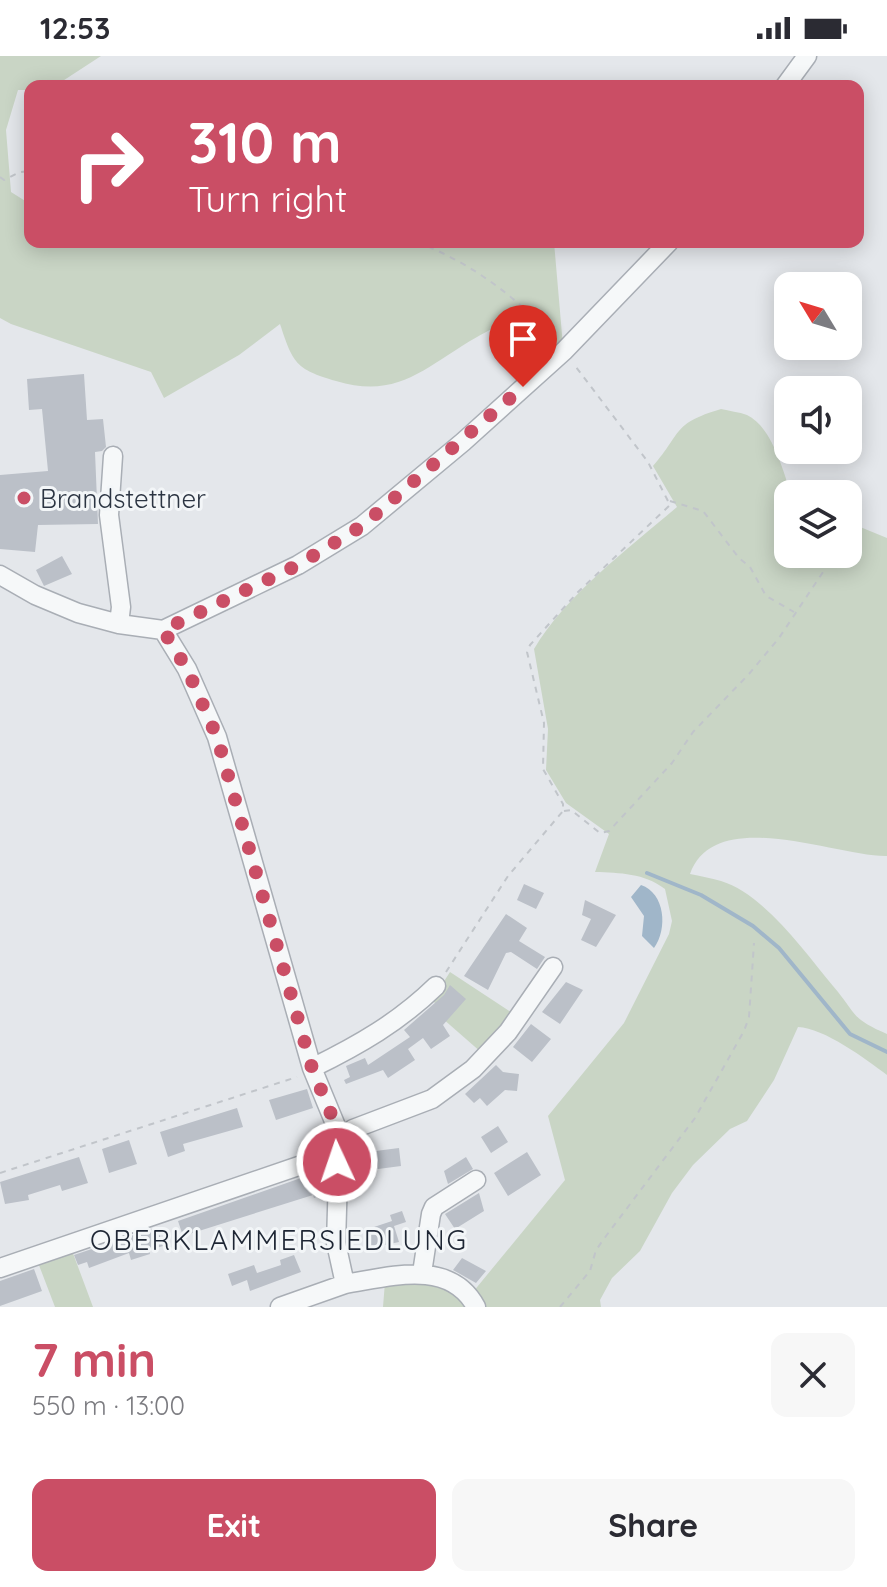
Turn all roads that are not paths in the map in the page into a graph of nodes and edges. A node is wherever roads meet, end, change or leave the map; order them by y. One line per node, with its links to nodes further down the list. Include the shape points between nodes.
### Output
1 (807, 56): 2 (street)
2 (789, 80)
3 (663, 248): 7 (street, via 564,351 362,526 298,565)
4 (113, 456): 6 (street, via 109,515)
5 (0, 575): 6 (street, via 56,605)
6 (119, 624): 7 (street)
7 (163, 630): 10 (street, via 217,737)
8 (553, 967): 11 (street, via 508,1032 473,1069 432,1099 353,1129)
9 (436, 986): 10 (street, via 376,1035)
10 (312, 1068): 11 (street)
11 (339, 1142): 13 (street, via 322,1158); 15 (street, via 336,1243)
12 (476, 1180): 14 (street, via 434,1207)
13 (0, 1268)
14 (422, 1273): 15 (street); 17 (street, via 445,1278 464,1290)
15 (345, 1284): 16 (street)
16 (280, 1307)
17 (476, 1307)

